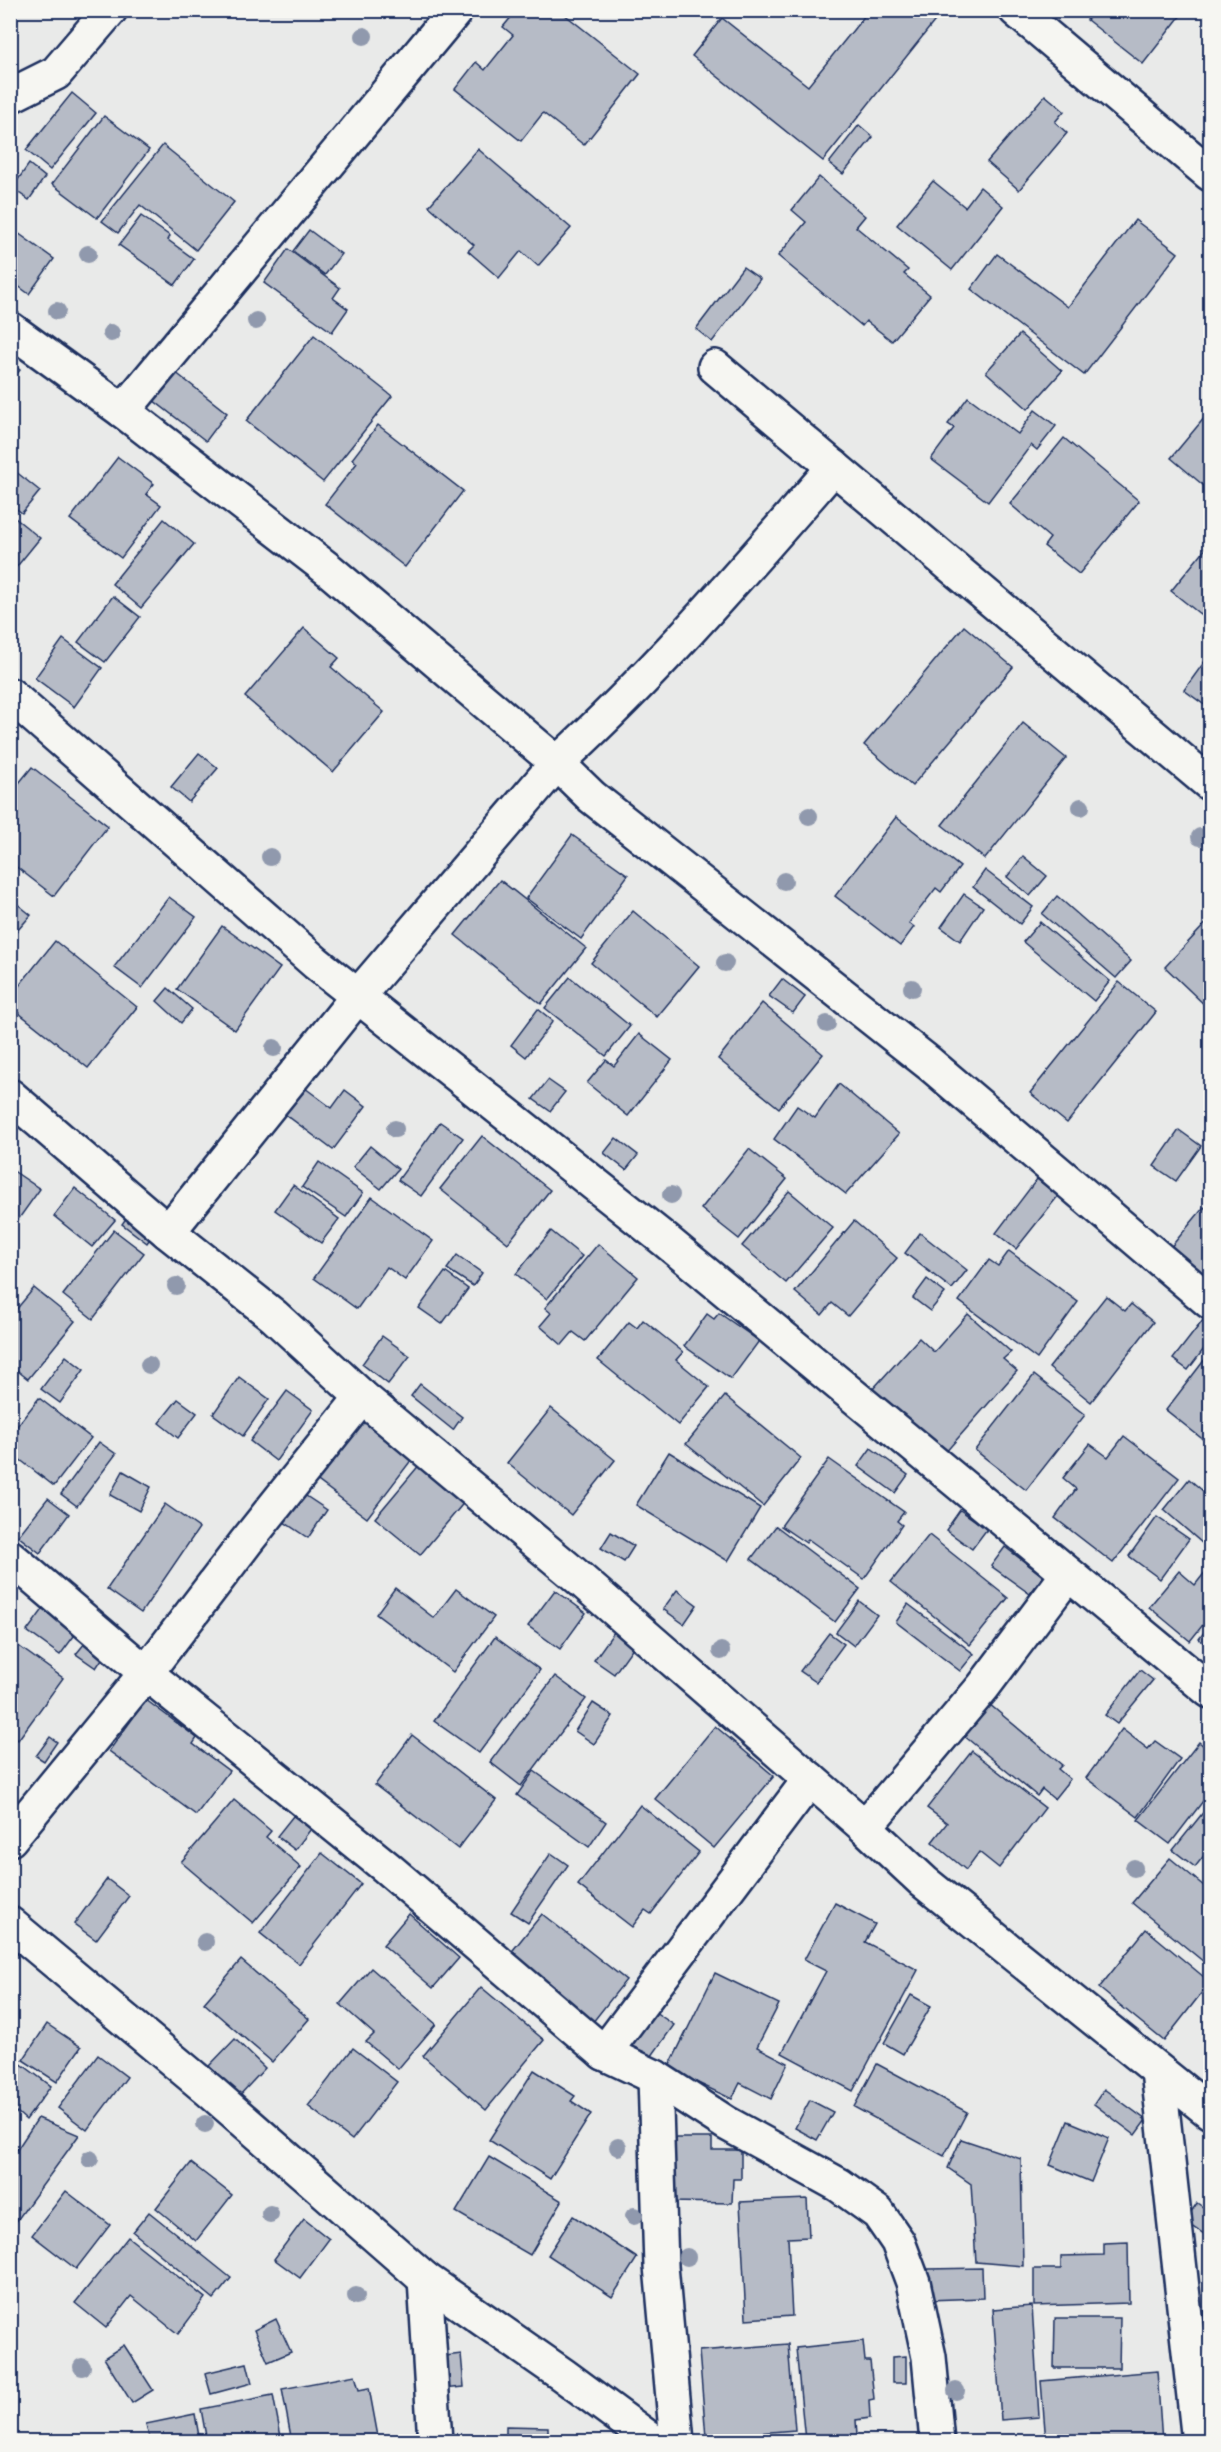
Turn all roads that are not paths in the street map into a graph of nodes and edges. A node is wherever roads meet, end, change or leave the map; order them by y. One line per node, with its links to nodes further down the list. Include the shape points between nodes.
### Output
1 (110, 10): 4 (street, via 56,73)
2 (456, 10): 8 (street)
3 (1016, 10): 5 (street)
4 (10, 96)
5 (1210, 174)
6 (10, 329): 8 (street)
7 (715, 367): 9 (street)
8 (123, 411): 11 (street, via 329,570)
9 (834, 468): 11 (street, via 698,621); 12 (street)
10 (10, 696): 13 (street)
11 (557, 763): 13 (street); 16 (street, via 592,797 930,1064)
12 (1210, 784)
13 (357, 997): 15 (street); 19 (street, via 665,1240)
14 (10, 1096): 15 (street)
15 (168, 1232): 17 (street, via 274,1316)
16 (1210, 1302)
17 (362, 1397): 20 (street); 22 (street)
18 (10, 1557): 20 (street)
19 (1068, 1574): 21 (street); 23 (street, via 983,1687)
20 (146, 1673): 24 (street); 26 (street, via 386,1867)
21 (1210, 1691)
22 (810, 1779): 23 (street); 26 (street)
23 (865, 1827): 27 (street, via 924,1882)
24 (10, 1839)
25 (10, 1924): 30 (street, via 210,2091)
26 (604, 2053): 28 (street)
27 (1158, 2071): 29 (street); 35 (street)
28 (655, 2077): 33 (street, via 661,2266); 34 (street, via 726,2123 839,2185 878,2213 898,2242 913,2282 929,2357)
29 (1210, 2112)
30 (425, 2279): 31 (street); 32 (street)
31 (435, 2442)
32 (654, 2442)
33 (676, 2442)
34 (937, 2442)
35 (1198, 2442)

